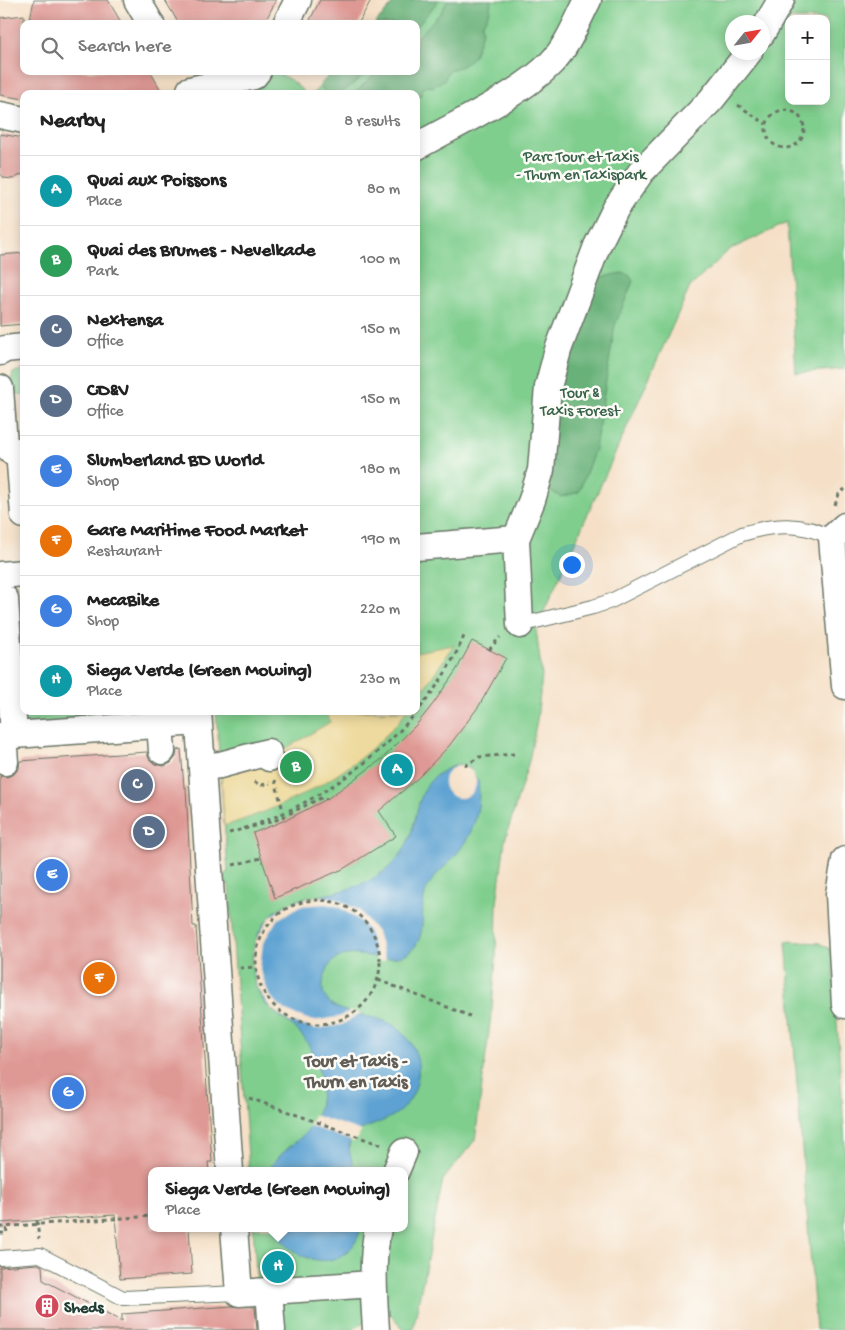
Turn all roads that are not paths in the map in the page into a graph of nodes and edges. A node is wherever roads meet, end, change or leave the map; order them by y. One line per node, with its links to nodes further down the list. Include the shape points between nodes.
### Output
1 (137, 0): 6 (street)
2 (298, 0): 7 (street)
3 (588, 0): 13 (street, via 568,40 551,63 525,85)
4 (781, 0): 5 (street)
5 (770, 19)
6 (149, 20)
7 (288, 20)
8 (743, 60): 19 (street, via 718,92 641,172 616,208 597,246 558,350 548,387 541,470)
9 (255, 75): 10 (street)
10 (186, 85)
11 (0, 115): 12 (street)
12 (20, 119)
13 (420, 145)
14 (20, 348): 15 (street)
15 (0, 352)
16 (0, 388): 17 (street, via 4,444 9,450)
17 (20, 451)
18 (838, 532): 23 (lane, via 802,526 760,528 742,534 611,601); 24 (street)
19 (516, 539): 20 (street); 23 (street)
20 (420, 547)
21 (20, 578): 22 (street)
22 (7, 593): 27 (street)
23 (520, 625)
24 (845, 686)
25 (198, 716): 26 (street); 30 (street)
26 (160, 718): 27 (street); 28 (street)
27 (6, 728): 29 (street)
28 (162, 750)
29 (5, 762)
30 (202, 767): 31 (street, via 268,752); 34 (street, via 200,833 226,969 225,1089 218,1118)
31 (272, 770)
32 (845, 860): 33 (street, via 839,904)
33 (845, 1006)
34 (229, 1167)
35 (234, 1232): 40 (street)
36 (378, 1232): 38 (street)
37 (0, 1258): 40 (lane, via 40,1255 123,1298)
38 (373, 1284): 39 (street); 41 (street)
39 (269, 1291): 40 (street); 42 (street)
40 (239, 1293)
41 (370, 1326)
42 (272, 1330)

